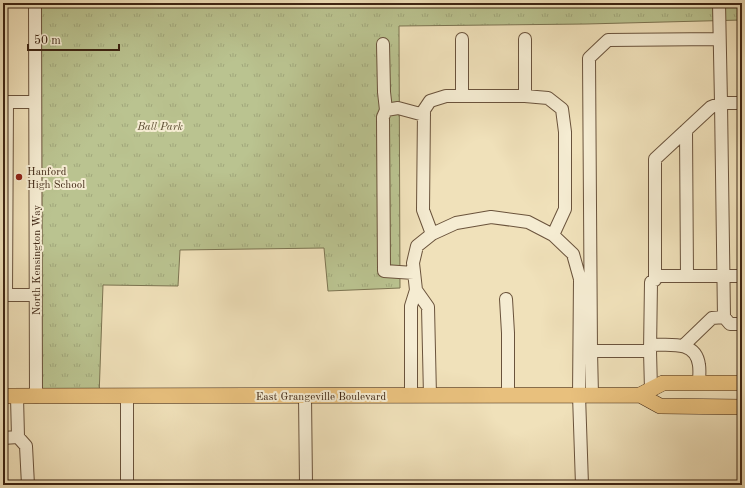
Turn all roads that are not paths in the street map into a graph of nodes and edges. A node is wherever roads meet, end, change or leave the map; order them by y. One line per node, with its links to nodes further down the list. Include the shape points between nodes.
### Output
1 (35, 3): 10 (street, North Kensington Way)
2 (718, 3): 5 (street)
3 (462, 39): 7 (street)
4 (525, 39): 8 (street)
5 (719, 39): 12 (street); 33 (street, via 608,40 590,58)
6 (383, 44): 13 (street)
7 (462, 96): 8 (street); 14 (street, via 446,96 430,101)
8 (525, 96): 17 (street, via 548,98 562,109 565,132 565,209)
9 (5, 102): 10 (street); 24 (street)
10 (35, 102): 25 (street, North Kensington Way)
11 (742, 103): 12 (street)
12 (721, 104): 15 (street, via 710,107); 20 (street)
13 (386, 110): 14 (street, via 398,108); 18 (street, via 383,117 384,271)
14 (424, 115): 16 (street, via 423,210)
15 (686, 130): 19 (street); 22 (street, via 655,159)
16 (432, 234): 17 (street, via 456,223 491,217 528,222); 18 (street, via 417,246 413,263)
17 (553, 235): 38 (street, via 573,254 580,279)
18 (414, 273): 23 (street)
19 (686, 276): 20 (street); 22 (street, via 659,276)
20 (724, 276): 21 (street); 27 (street)
21 (742, 276)
22 (655, 280): 32 (street, via 651,282)
23 (416, 290): 29 (street, via 411,306); 30 (street, via 428,307)
24 (4, 295): 25 (street)
25 (36, 295): 40 (street, North Kensington Way)
26 (506, 299): 37 (street)
27 (724, 317): 28 (street, via 730,324); 31 (street, via 712,318)
28 (742, 324)
29 (411, 330): 30 (street); 43 (street)
30 (429, 331): 44 (street)
31 (684, 345): 32 (street); 34 (street, via 696,353)
32 (650, 348): 33 (street); 36 (street)
33 (591, 351): 38 (street)
34 (699, 383): 35 (main road, East Grangeville Boulevard); 36 (main road, East Grangeville Boulevard, via 663,383)
35 (742, 383)
36 (645, 393): 38 (main road, East Grangeville Boulevard); 45 (main road, East Grangeville Boulevard, via 660,406)
37 (508, 395): 38 (main road, East Grangeville Boulevard); 44 (main road, East Grangeville Boulevard)
38 (586, 395): 51 (street)
39 (10, 396): 40 (main road, East Grangeville Boulevard); 46 (street)
40 (36, 396): 41 (main road, East Grangeville Boulevard)
41 (127, 396): 42 (main road, East Grangeville Boulevard); 49 (street)
42 (305, 396): 43 (main road, East Grangeville Boulevard); 50 (street)
43 (412, 396): 44 (main road, East Grangeville Boulevard)
44 (430, 396)
45 (742, 407)
46 (18, 437): 47 (street); 48 (street, via 26,446)
47 (3, 438)
48 (28, 485)
49 (127, 485)
50 (306, 485)
51 (582, 485)

